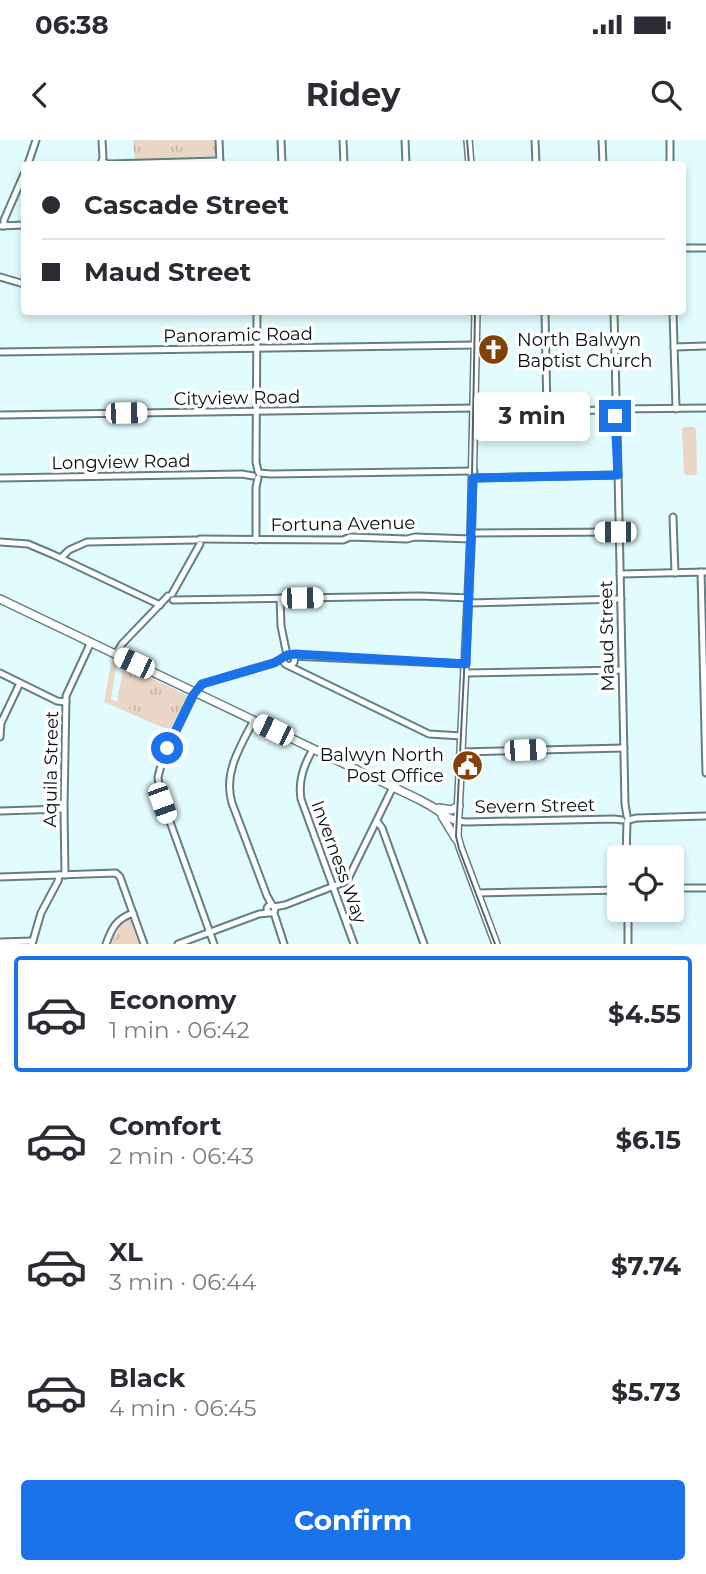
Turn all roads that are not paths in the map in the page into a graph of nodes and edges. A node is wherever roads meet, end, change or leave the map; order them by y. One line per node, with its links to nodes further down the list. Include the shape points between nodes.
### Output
1 (36, 140): 11 (street)
2 (102, 140): 12 (street)
3 (219, 140): 13 (street)
4 (281, 140): 14 (street)
5 (343, 140): 15 (street)
6 (405, 140): 16 (street)
7 (468, 140): 17 (main road)
8 (535, 140): 18 (street)
9 (602, 140): 19 (street)
10 (670, 140): 20 (street)
11 (29, 161)
12 (102, 161)
13 (220, 161)
14 (282, 161)
15 (344, 161)
16 (406, 161)
17 (470, 161)
18 (536, 161)
19 (603, 161)
20 (670, 161)
21 (21, 181): 23 (street)
22 (21, 225): 23 (street)
23 (2, 226)
24 (686, 248): 25 (street)
25 (706, 248)
26 (0, 277): 27 (street)
27 (21, 283)
28 (257, 315): 36 (street)
29 (476, 315): 33 (main road)
30 (545, 315): 43 (street)
31 (614, 315): 40 (street, Maud Street)
32 (673, 315): 35 (street)
33 (476, 345): 36 (street, Panoramic Road); 42 (main road)
34 (706, 346): 35 (street)
35 (674, 347): 39 (street)
36 (257, 348): 37 (street, Panoramic Road); 41 (street)
37 (0, 352)
38 (706, 408): 39 (street, Cityview Road)
39 (676, 409): 40 (street, Cityview Road)
40 (616, 410): 43 (street, Cityview Road); 47 (street, Maud Street)
41 (256, 411): 42 (street, Cityview Road); 44 (street, Cityview Road); 45 (street)
42 (475, 411): 43 (street, Cityview Road); 46 (main road)
43 (547, 412)
44 (0, 415)
45 (256, 474): 46 (street, Longview Road); 48 (street, Longview Road); 52 (street)
46 (473, 475): 47 (street, Longview Road); 51 (main road)
47 (618, 475): 50 (street, Maud Street)
48 (0, 478)
49 (673, 517): 57 (street)
50 (619, 532): 51 (street, Fortuna Avenue); 58 (street, Maud Street)
51 (472, 536): 52 (street, Fortuna Avenue); 63 (main road)
52 (256, 540): 53 (street, Fortuna Avenue)
53 (198, 542): 55 (street, Fortuna Avenue, via 87,542); 59 (street)
54 (1, 543): 55 (street, via 25,543)
55 (61, 558): 64 (street)
56 (704, 572): 57 (street); 81 (street)
57 (675, 573): 58 (street)
58 (620, 574): 62 (street, Maud Street)
59 (172, 597): 60 (street); 64 (street)
60 (280, 598): 63 (street); 67 (street)
61 (0, 599): 65 (main road)
62 (621, 599): 63 (street); 69 (street, Maud Street)
63 (469, 600): 68 (main road)
64 (160, 605): 66 (street)
65 (91, 642): 66 (main road); 74 (street, Aquila Street)
66 (116, 654): 73 (main road)
67 (289, 660): 68 (street, via 302,656); 73 (street, via 205,683); 76 (street, via 301,673 425,732)
68 (466, 664): 71 (main road)
69 (622, 670): 71 (street); 78 (street, Maud Street)
70 (0, 673): 72 (street)
71 (465, 674): 76 (main road)
72 (20, 683): 74 (street); 77 (street, via 1,723)
73 (196, 692): 75 (main road); 105 (street, via 163,758 158,784)
74 (66, 702): 85 (street, Aquila Street)
75 (254, 720): 79 (main road); 102 (street, via 232,765 229,790)
76 (462, 736): 80 (main road)
77 (0, 737)
78 (624, 748): 80 (street); 88 (street, Maud Street)
79 (313, 749): 82 (main road); 97 (street, Inverness Way, via 302,773 300,793)
80 (461, 751): 83 (main road)
81 (706, 773)
82 (393, 788): 84 (main road); 89 (street)
83 (459, 806): 84 (main road, via 451,810); 90 (main road)
84 (433, 807): 90 (main road); 94 (main road, via 447,822)
85 (64, 809): 86 (street); 95 (street, Aquila Street)
86 (0, 811)
87 (706, 816): 88 (street, Severn Street)
88 (625, 818): 90 (street, Severn Street); 93 (street, Maud Street)
89 (377, 821): 91 (street); 92 (street)
90 (458, 821): 94 (main road)
91 (374, 828): 92 (street); 97 (street, via 349,879)
92 (383, 833): 114 (street)
93 (626, 845)
94 (460, 849): 101 (main road)
95 (64, 875): 96 (street); 103 (street, via 118,874); 107 (street, via 41,913)
96 (0, 877)
97 (333, 887): 102 (street); 113 (street, Inverness Way)
98 (684, 888): 99 (street)
99 (706, 888)
100 (607, 890): 101 (street)
101 (477, 893): 115 (main road)
102 (271, 910): 105 (street); 112 (street)
103 (133, 913): 108 (street); 109 (street, via 118,921)
104 (628, 922): 116 (street)
105 (210, 932): 110 (street); 111 (street)
106 (0, 943): 107 (street)
107 (33, 943)
108 (144, 943)
109 (106, 944)
110 (178, 944)
111 (214, 944)
112 (284, 944)
113 (354, 944)
114 (424, 944)
115 (496, 944)
116 (628, 944)

